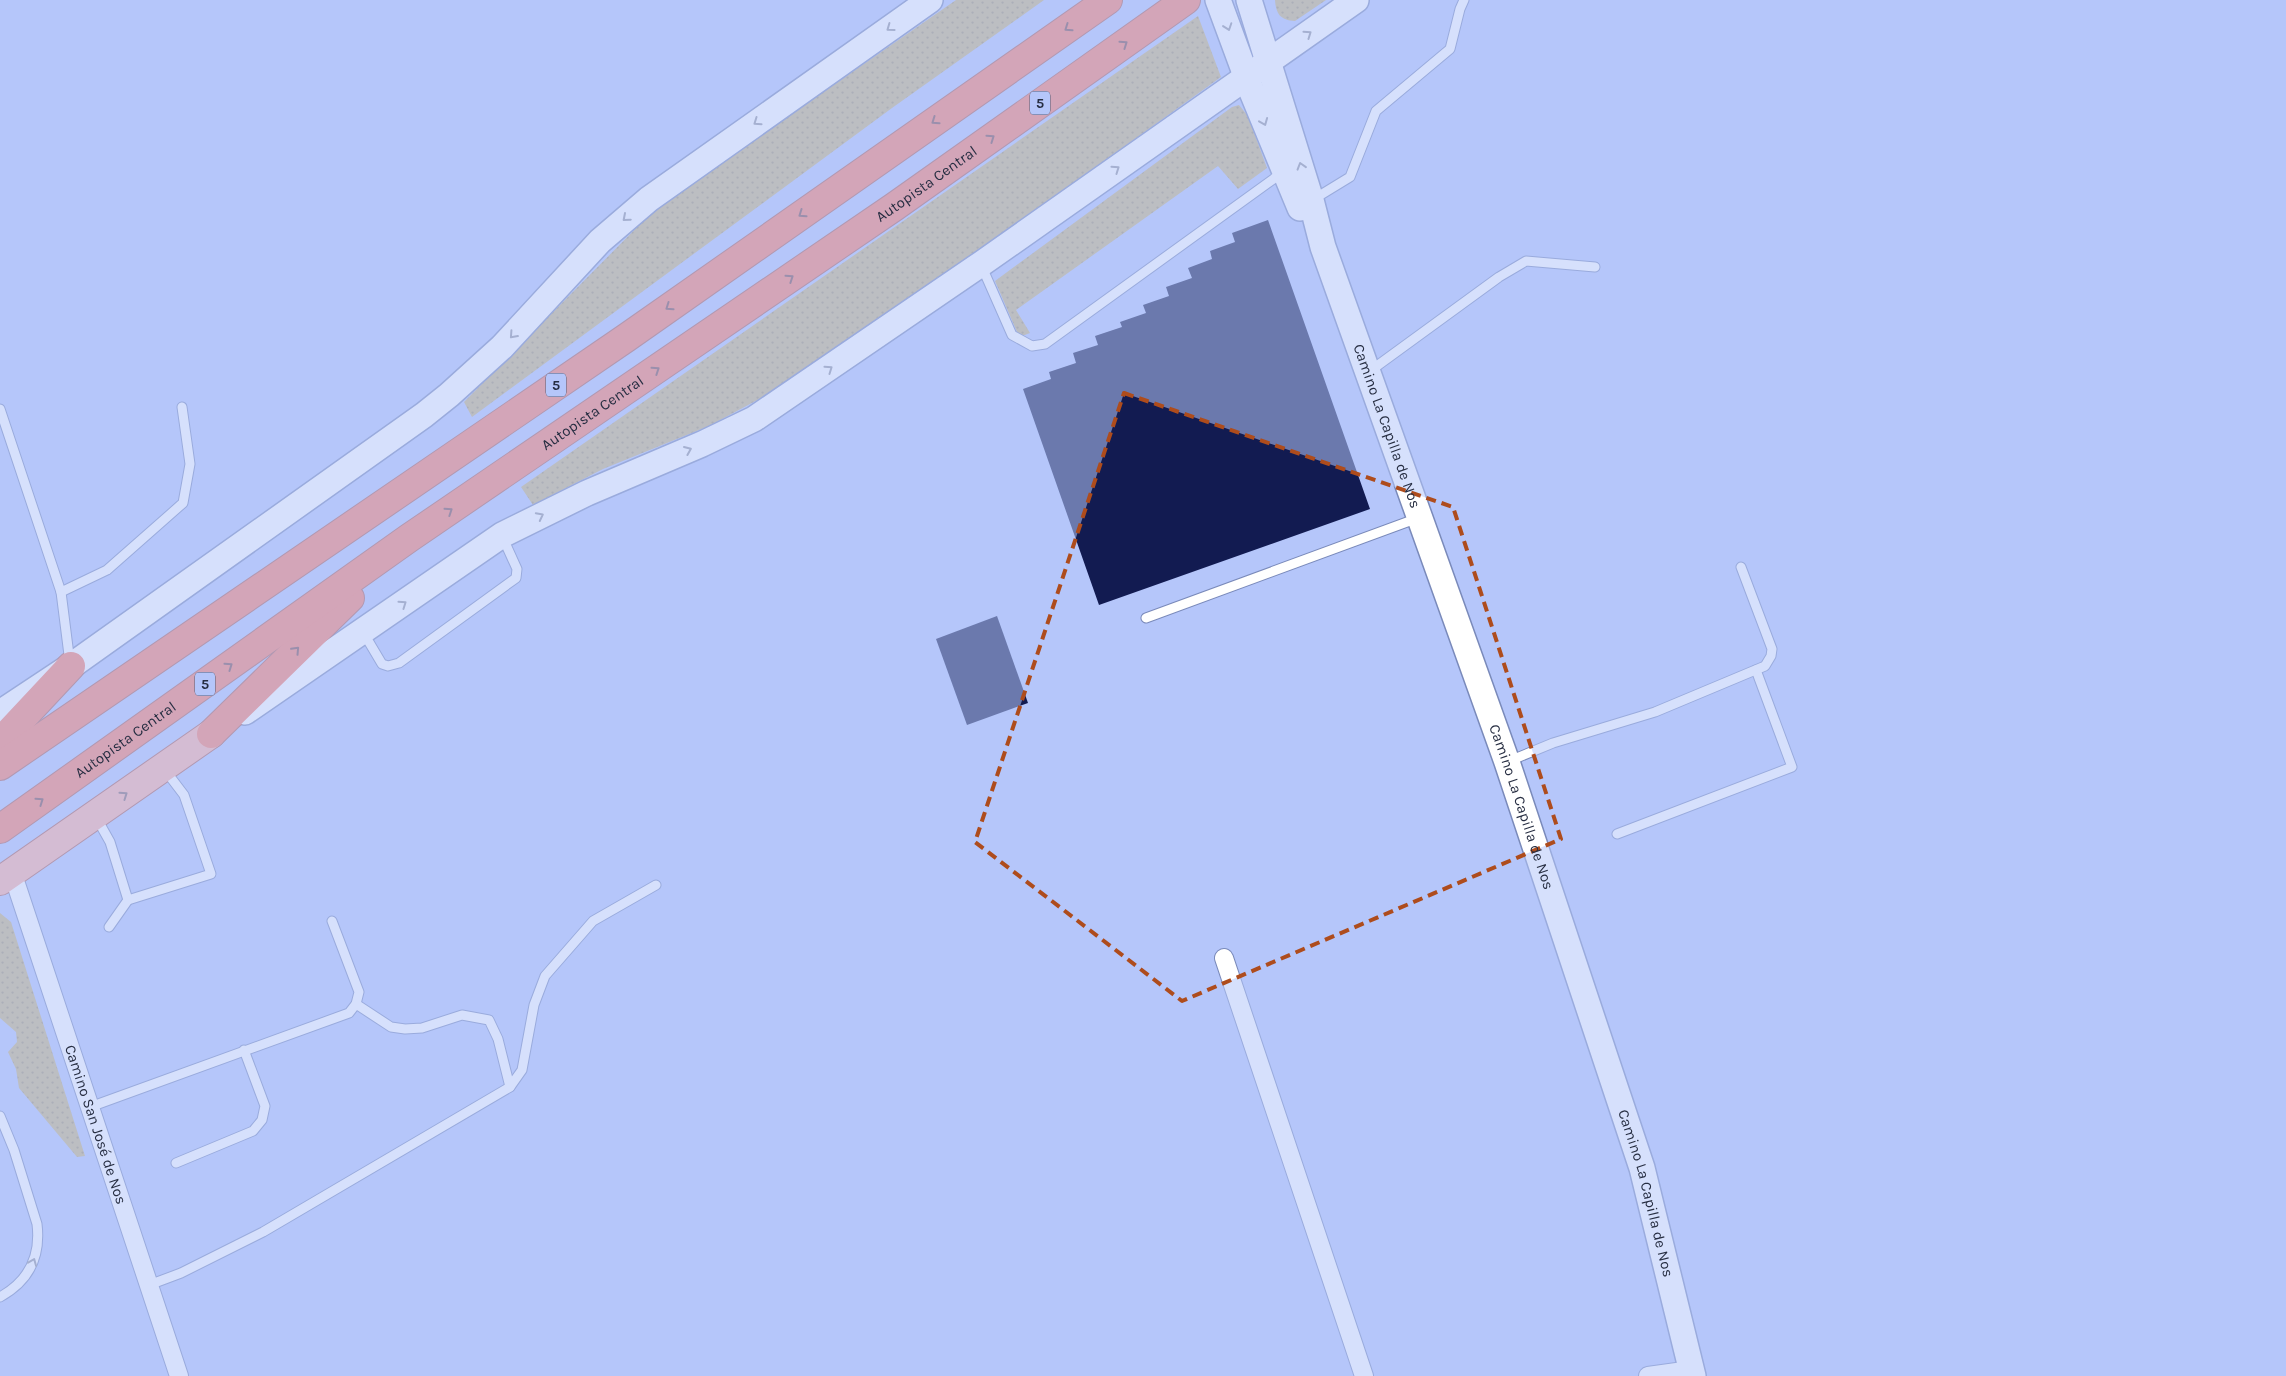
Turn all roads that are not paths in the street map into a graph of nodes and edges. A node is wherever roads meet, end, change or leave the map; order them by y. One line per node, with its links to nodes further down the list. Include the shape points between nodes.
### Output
1 (930, 0): 25 (main road, one-way to 25, via 649,199 600,241 502,347 450,395)
2 (1108, 0): 31 (highway, 5, one-way to 31, via 626,338)
3 (1186, 0): 20 (highway, Autopista Central / 5, one-way to 3, via 894,207)
4 (1218, 0): 9 (main road, Camino La Capilla de Nos, one-way to 9)
5 (1249, 0): 8 (main road, Camino La Capilla de Nos)
6 (1356, 0): 8 (main road, one-way to 6)
7 (1464, 0): 11 (lane, via 1450,49 1376,111 1350,177)
8 (1268, 61): 9 (main road); 11 (main road, Camino La Capilla de Nos, one-way to 8)
9 (1242, 66): 10 (main road, Camino La Capilla de Nos, one-way to 10); 13 (main road, one-way to 9)
10 (1284, 172): 12 (main road, Camino La Capilla de Nos, via 1298,206); 13 (lane, via 1045,344 1032,346 1012,335)
11 (1311, 200): 12 (main road, Camino La Capilla de Nos)
12 (1323, 246): 15 (main road, Camino La Capilla de Nos)
13 (981, 264): 19 (main road, one-way to 13, via 587,493 754,419)
14 (1594, 267): 15 (lane, via 1526,261 1499,276)
15 (1368, 372): 18 (main road, Camino La Capilla de Nos)
16 (182, 407): 22 (lane, via 190,464 183,503 107,570)
17 (0, 409): 22 (lane)
18 (1420, 518): 23 (lane); 30 (main road, Camino La Capilla de Nos)
19 (502, 535): 24 (main road, one-way to 19); 24 (lane, via 517,569 516,578 399,663 382,664)
20 (409, 538): 28 (highway, one-way to 20); 34 (highway, Autopista Central / 5, one-way to 20)
21 (1741, 567): 26 (lane, via 1772,649 1768,662)
22 (61, 592): 25 (lane)
23 (1146, 618)
24 (363, 632): 28 (main road)
25 (70, 666): 27 (main road); 29 (highway)
26 (1756, 670): 30 (lane, via 1655,712 1553,743); 35 (lane, via 1792,767)
27 (0, 713)
28 (211, 734): 32 (main road)
29 (0, 742)
30 (1507, 762): 50 (main road, Camino La Capilla de Nos, via 1642,1168)
31 (0, 766)
32 (163, 768): 33 (main road, one-way to 32); 38 (lane, via 184,795 211,874)
33 (95, 815): 36 (main road); 38 (lane, via 110,842)
34 (0, 829)
35 (1617, 834)
36 (6, 877): 45 (street, Camino San José de Nos)
37 (656, 885): 44 (lane, via 593,921 545,976 534,1005 522,1070)
38 (128, 900): 40 (lane)
39 (332, 921): 42 (lane, via 359,992)
40 (110, 927)
41 (1224, 958): 52 (street)
42 (356, 1004): 43 (lane, via 349,1013); 44 (lane, via 391,1027 406,1029 422,1028 462,1015 489,1020 498,1039)
43 (244, 1050): 45 (lane); 47 (lane, via 265,1106 262,1120 253,1131)
44 (510, 1087): 48 (lane, via 263,1232 181,1273)
45 (90, 1107): 48 (street, Camino San José de Nos)
46 (0, 1116): 49 (lane, one-way to 46, via 15,1288 29,1272 36,1256 38,1237 14,1150)
47 (176, 1163)
48 (149, 1285): 51 (street, Camino San José de Nos)
49 (0, 1297)
50 (1692, 1373): 53 (street)
51 (179, 1376)
52 (1364, 1376)
53 (1648, 1376)

